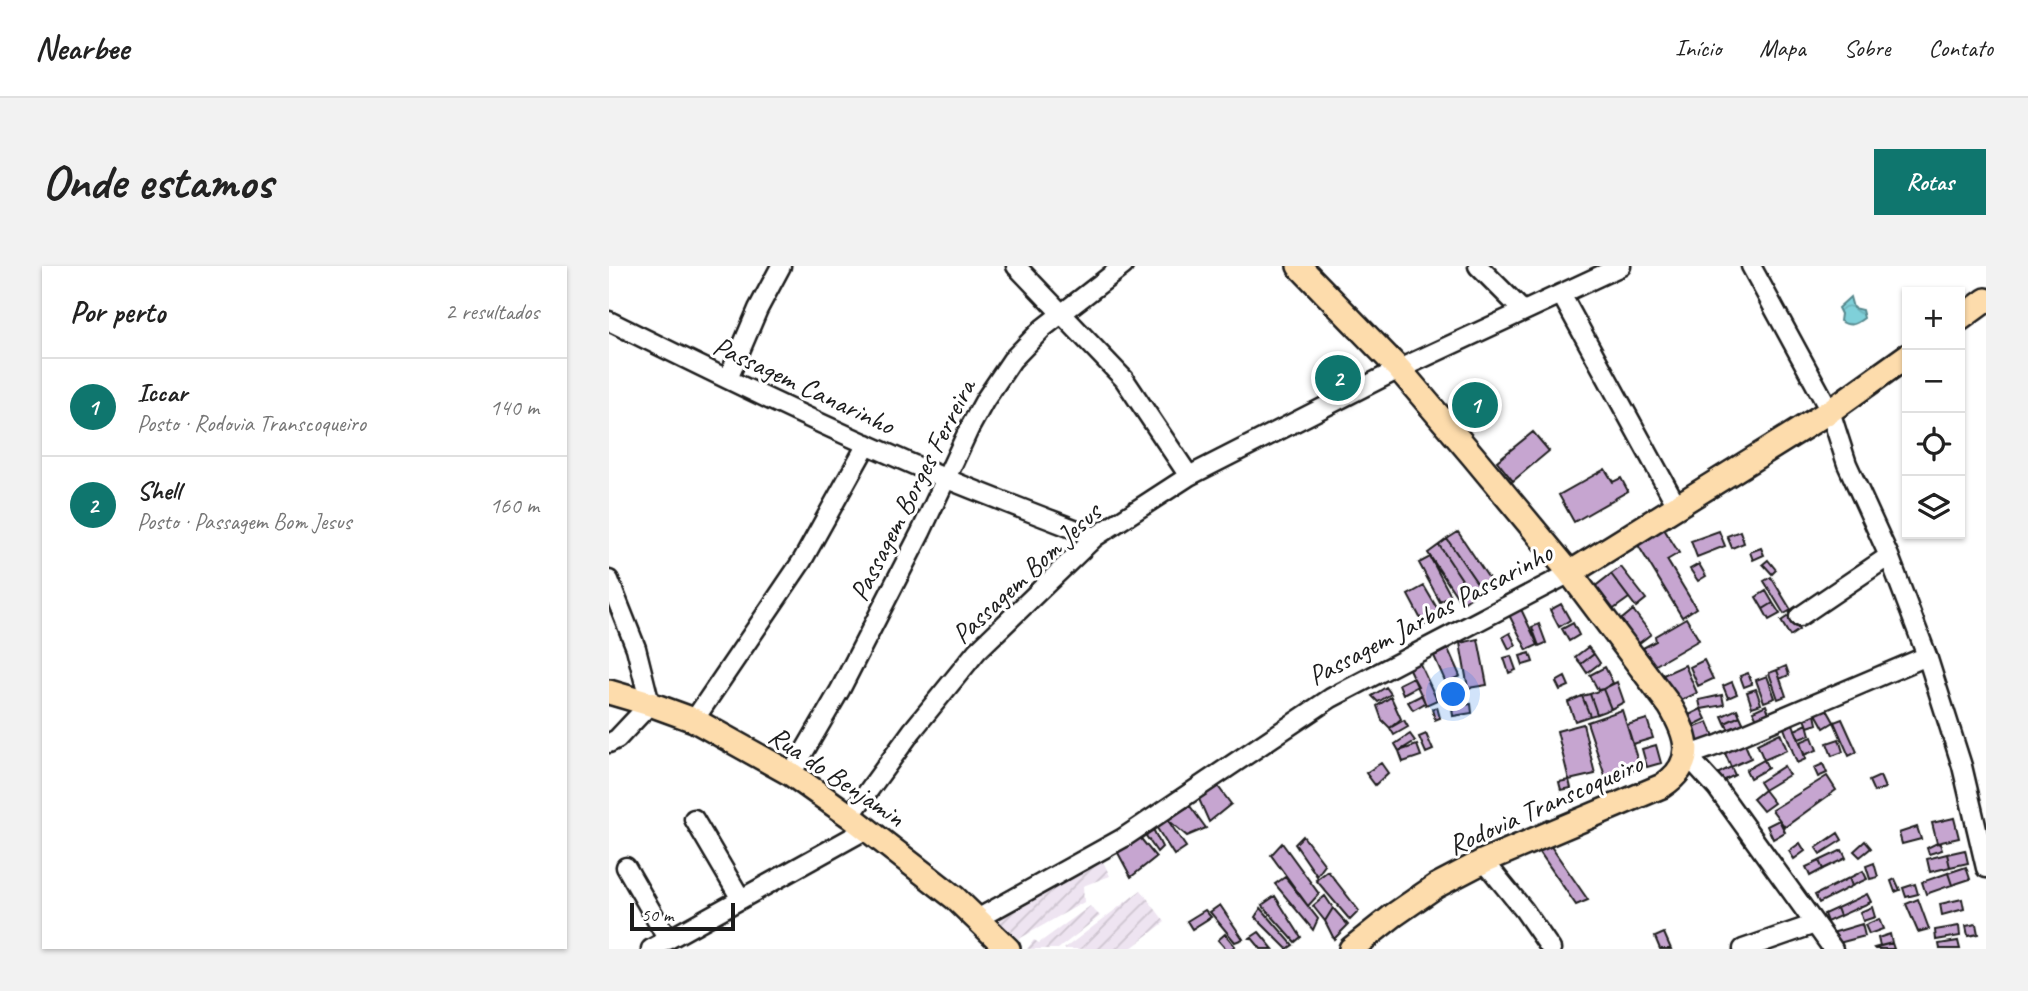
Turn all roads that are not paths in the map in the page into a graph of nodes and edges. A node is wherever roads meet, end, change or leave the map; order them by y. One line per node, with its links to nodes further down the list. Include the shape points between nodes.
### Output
1 (781, 266): 16 (street)
2 (1016, 266): 11 (street)
3 (1123, 266): 11 (street, Passagem Borges Ferreira)
4 (1299, 266): 15 (main road)
5 (1478, 266): 10 (street)
6 (1621, 266): 8 (street)
7 (1751, 266): 17 (street)
8 (1561, 294): 10 (street); 21 (street)
9 (1986, 300): 12 (main road)
10 (1523, 312): 15 (street)
11 (1061, 313): 19 (street, via 1123,379); 20 (street, Passagem Borges Ferreira, via 1012,360 985,400)
12 (1965, 315)
13 (609, 321): 16 (street, Passagem Canarinho)
14 (1902, 360): 17 (main road, Passagem Jarbas Passarinho)
15 (1399, 369): 19 (street, Passagem Bom Jesus); 24 (main road)
16 (727, 379): 18 (street, Passagem Canarinho)
17 (1830, 411): 21 (main road, Passagem Jarbas Passarinho); 23 (street, via 1847,464)
18 (867, 444): 20 (street, Passagem Canarinho); 30 (street, via 802,561)
19 (1189, 476): 22 (street, Passagem Bom Jesus)
20 (946, 479): 22 (street, Passagem Canarinho); 33 (street, Passagem Borges Ferreira, via 840,690)
21 (1677, 506): 24 (main road, Passagem Jarbas Passarinho)
22 (1095, 537): 35 (street, Passagem Bom Jesus, via 977,651 912,731)
23 (1889, 556): 26 (street); 27 (street)
24 (1570, 573): 32 (main road, via 1670,706 1686,738); 40 (street, Passagem Jarbas Passarinho, via 1331,698 1123,838)
25 (609, 580): 29 (street, via 636,648)
26 (1799, 617)
27 (1927, 656): 32 (street, via 1719,745); 38 (street, via 1962,766)
28 (609, 692): 29 (main road, Rua do Benjamin)
29 (650, 704): 30 (main road, Rua do Benjamin); 31 (street)
30 (694, 720): 33 (main road, Rua do Benjamin)
31 (609, 743)
32 (1686, 754): 36 (main road, Rodovia Transcoqueiro, via 1681,769 1663,786); 41 (street, via 1717,788)
33 (790, 774): 35 (main road, Rua do Benjamin)
34 (694, 819): 39 (street)
35 (859, 822): 39 (street); 40 (main road, Rua do Benjamin)
36 (1484, 861): 45 (main road, Rodovia Transcoqueiro, via 1436,886); 46 (street)
37 (626, 867): 42 (street)
38 (1986, 868)
39 (741, 899): 42 (street)
40 (977, 919): 44 (main road, Rua do Benjamin)
41 (1815, 924): 47 (street); 48 (street)
42 (668, 940): 43 (street)
43 (651, 949)
44 (1008, 949)
45 (1351, 949)
46 (1551, 949)
47 (1743, 949)
48 (1833, 949)

